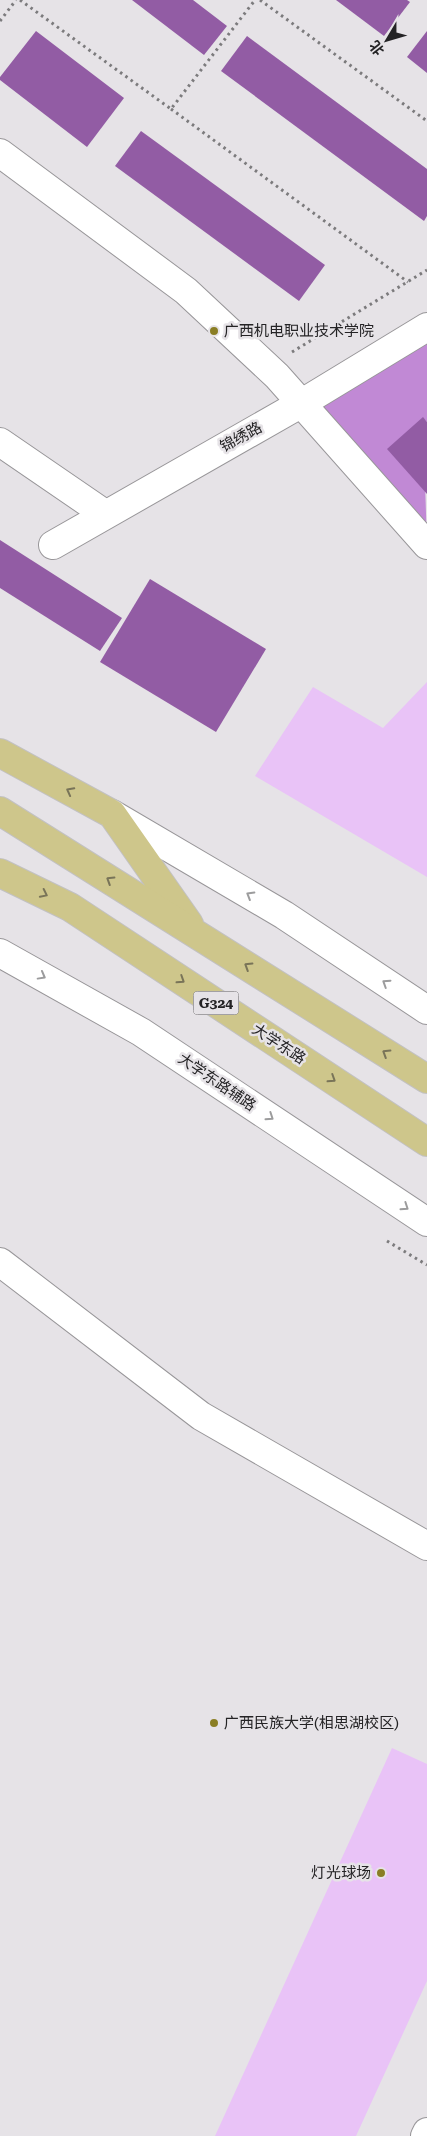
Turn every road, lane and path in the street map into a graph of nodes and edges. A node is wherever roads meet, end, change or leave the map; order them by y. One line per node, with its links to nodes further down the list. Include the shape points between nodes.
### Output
1 (18, 0): 4 (path); 5 (path)
2 (255, 0): 5 (path)
3 (260, 0): 6 (path)
4 (0, 21)
5 (171, 109): 9 (path)
6 (427, 121)
7 (0, 153): 11 (street, via 186,291)
8 (427, 270): 9 (path)
9 (408, 282): 11 (path)
10 (427, 327): 12 (street, 锦绣路)
11 (268, 366): 12 (street)
12 (302, 403): 14 (street, 锦绣路); 16 (street)
13 (0, 442): 14 (street)
14 (105, 514): 15 (street, 锦绣路)
15 (53, 545)
16 (427, 545)
17 (0, 754): 19 (main road, one-way to 17)
18 (0, 811): 21 (main road, one-way to 18)
19 (112, 814): 21 (main road); 23 (street, one-way to 19, via 284,916)
20 (0, 873): 25 (main road, 大学东路 / G324, one-way to 25, via 70,907)
21 (195, 933): 24 (main road, one-way to 21)
22 (0, 953): 26 (street, 大学东路辅路, one-way to 26, via 141,1032)
23 (427, 1010)
24 (427, 1078)
25 (427, 1142)
26 (427, 1222)
27 (387, 1241): 29 (path)
28 (0, 1262): 30 (street, via 201,1416)
29 (427, 1265)
30 (427, 1546)
31 (427, 2132): 32 (street)
32 (425, 2136)

